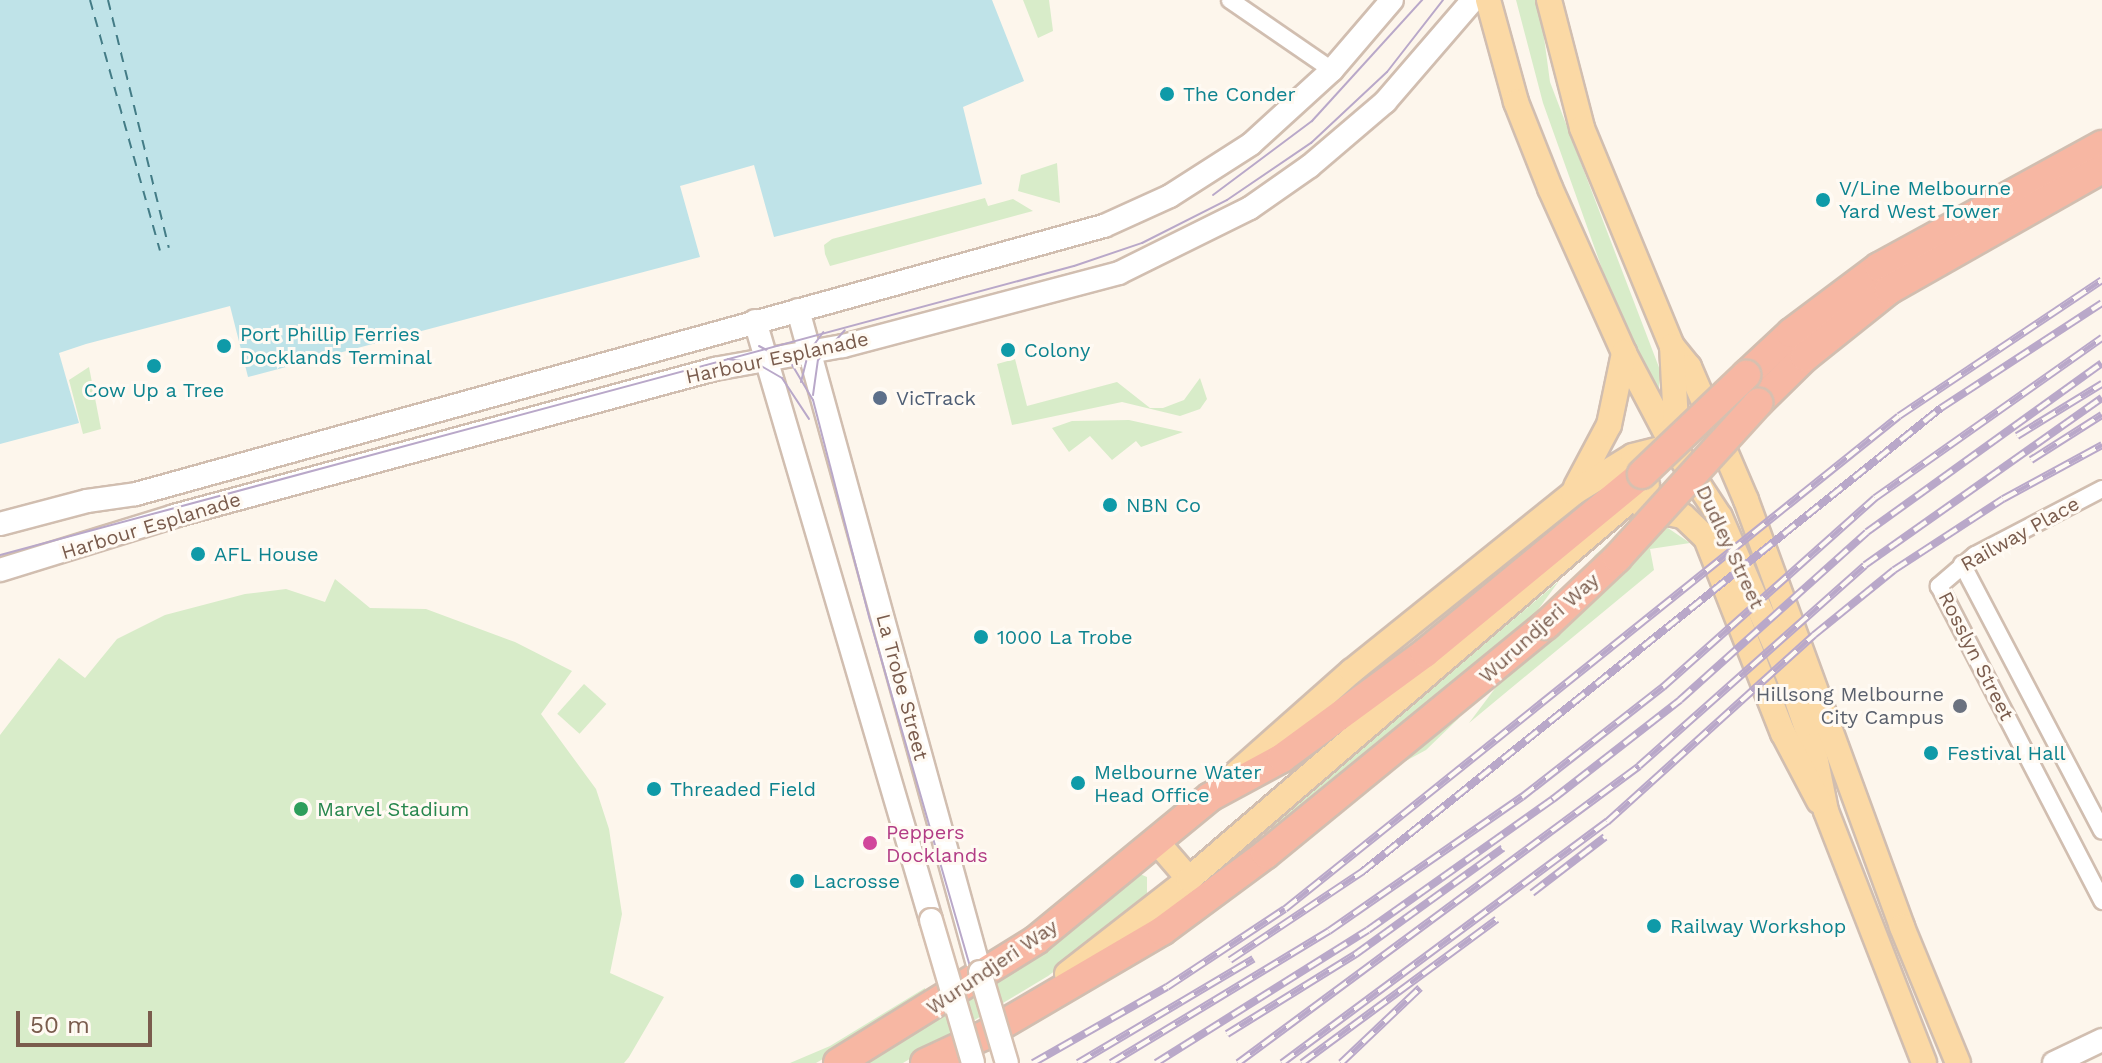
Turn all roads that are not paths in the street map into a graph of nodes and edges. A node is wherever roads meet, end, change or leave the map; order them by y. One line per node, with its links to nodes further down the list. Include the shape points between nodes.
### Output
1 (1230, 0): 8 (street)
2 (1392, 0): 8 (street, Harbour Esplanade)
3 (1473, 0): 14 (street, Harbour Esplanade, via 1361,125 1286,184 1199,236 1089,283)
4 (1488, 0): 15 (main road, Dudley Street, via 1525,129)
5 (1549, 0): 7 (main road, Dudley Street)
6 (1558, 0): 7 (main road)
7 (1559, 30): 13 (main road, Dudley Street, via 1580,121)
8 (1332, 70): 11 (street, Harbour Esplanade, via 1251,144 1155,204 1088,231)
9 (2102, 145): 26 (highway, Wurundjeri Way, bridge, via 1937,233 1839,296 1791,333 1575,532 1338,719 1256,775)
10 (2102, 169): 33 (highway, Wurundjeri Way, bridge, via 1963,244 1852,318 1758,403 1617,558 1546,625 1328,804 1162,931 983,1036)
11 (798, 310): 12 (street, Harbour Esplanade); 14 (street, La Trobe Street)
12 (755, 321): 16 (street, La Trobe Street); 22 (street, Harbour Esplanade, via 136,494)
13 (1672, 346): 17 (main road); 18 (main road, Dudley Street, via 1689,367)
14 (810, 352): 16 (street, Harbour Esplanade); 36 (street, La Trobe Street, bridge)
15 (1624, 353): 17 (main road, Dudley Street); 19 (main road, via 1609,425)
16 (766, 359): 24 (street, Harbour Esplanade, via 174,516); 35 (street, La Trobe Street, bridge)
17 (1672, 444): 18 (main road, via 1695,449); 19 (main road, Wurundjeri Way, via 1633,456); 21 (main road, Wurundjeri Way, via 1653,478); 27 (main road, Dudley Street, via 1720,517 1789,677 1813,746)
18 (1733, 469): 38 (main road, Dudley Street, via 1902,927)
19 (1573, 493): 26 (main road, Wurundjeri Way, via 1352,671)
20 (2100, 493): 23 (street, Railway Place)
21 (1622, 509): 27 (main road, via 1678,513 1706,538 1792,756); 30 (main road, Wurundjeri Way)
22 (0, 524)
23 (1962, 564): 25 (street, Railway Place); 28 (street, Rosslyn Street)
24 (0, 570)
25 (1940, 582): 31 (street, Rosslyn Street)
26 (1210, 797): 29 (highway, Wurundjeri Way)
27 (1826, 811): 37 (main road, Dudley Street)
28 (2102, 831)
29 (1157, 842): 30 (main road); 34 (highway, Wurundjeri Way, via 1036,940)
30 (1189, 879): 33 (main road, Wurundjeri Way, via 1054,984)
31 (2102, 901)
32 (2102, 1040): 39 (street)
33 (935, 1057)
34 (838, 1063)
35 (973, 1063)
36 (1007, 1063)
37 (1924, 1063)
38 (1958, 1063)
39 (2054, 1063)

